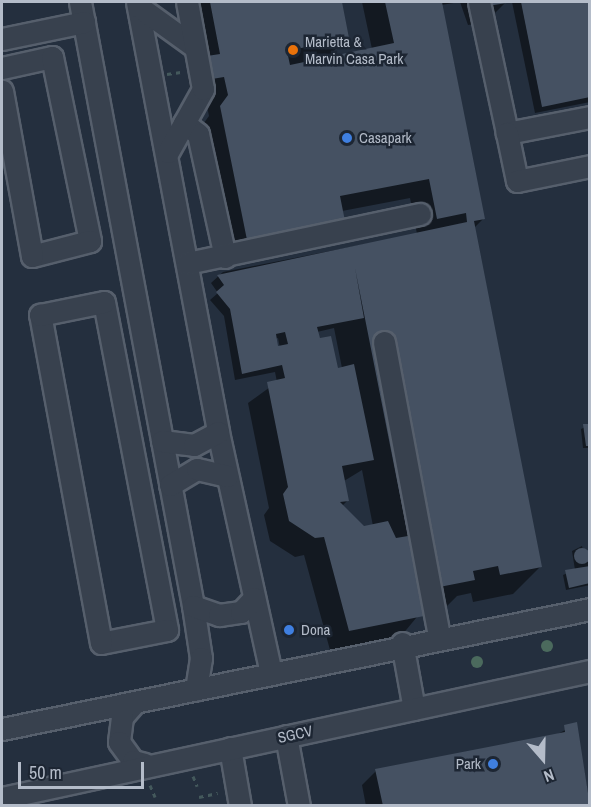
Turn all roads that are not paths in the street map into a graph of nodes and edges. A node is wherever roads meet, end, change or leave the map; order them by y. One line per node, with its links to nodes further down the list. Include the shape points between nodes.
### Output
1 (187, 2): 6 (street)
2 (479, 2): 11 (street)
3 (138, 4): 6 (street); 12 (street)
4 (82, 12): 5 (street); 19 (street)
5 (2, 39)
6 (192, 45): 10 (street, via 203,89)
7 (2, 68): 8 (street, via 52,57 90,241 32,256)
8 (2, 91)
9 (590, 117): 11 (street)
10 (184, 123): 12 (street); 15 (street, via 198,134)
11 (507, 133): 13 (street, via 517,181)
12 (168, 152): 16 (street)
13 (590, 166)
14 (420, 214): 15 (street)
15 (225, 257): 16 (street)
16 (187, 263): 18 (street)
17 (384, 342): 27 (street)
18 (218, 432): 19 (street, via 194,445); 20 (street)
19 (162, 441): 21 (street)
20 (227, 476): 21 (street, via 197,469); 24 (street)
21 (170, 485): 22 (street)
22 (183, 553): 23 (street); 25 (street)
23 (153, 559): 23 (street, via 104,302 40,315 101,643 167,630)
24 (254, 598): 25 (street, via 241,612); 30 (street)
25 (193, 606): 31 (street, via 201,658)
26 (590, 609): 27 (street)
27 (439, 636): 28 (street)
28 (402, 643): 30 (street); 33 (street)
29 (590, 671): 33 (street, SGCV)
30 (271, 673): 31 (street)
31 (196, 690): 32 (street)
32 (135, 702): 34 (street); 37 (street, via 122,717 119,742 134,761)
33 (414, 709): 35 (street, SGCV)
34 (2, 729)
35 (286, 736): 36 (street, SGCV); 40 (street)
36 (230, 748): 37 (street, SGCV); 39 (street)
37 (145, 764): 38 (street, SGCV)
38 (2, 798)
39 (240, 806)
40 (298, 806)

